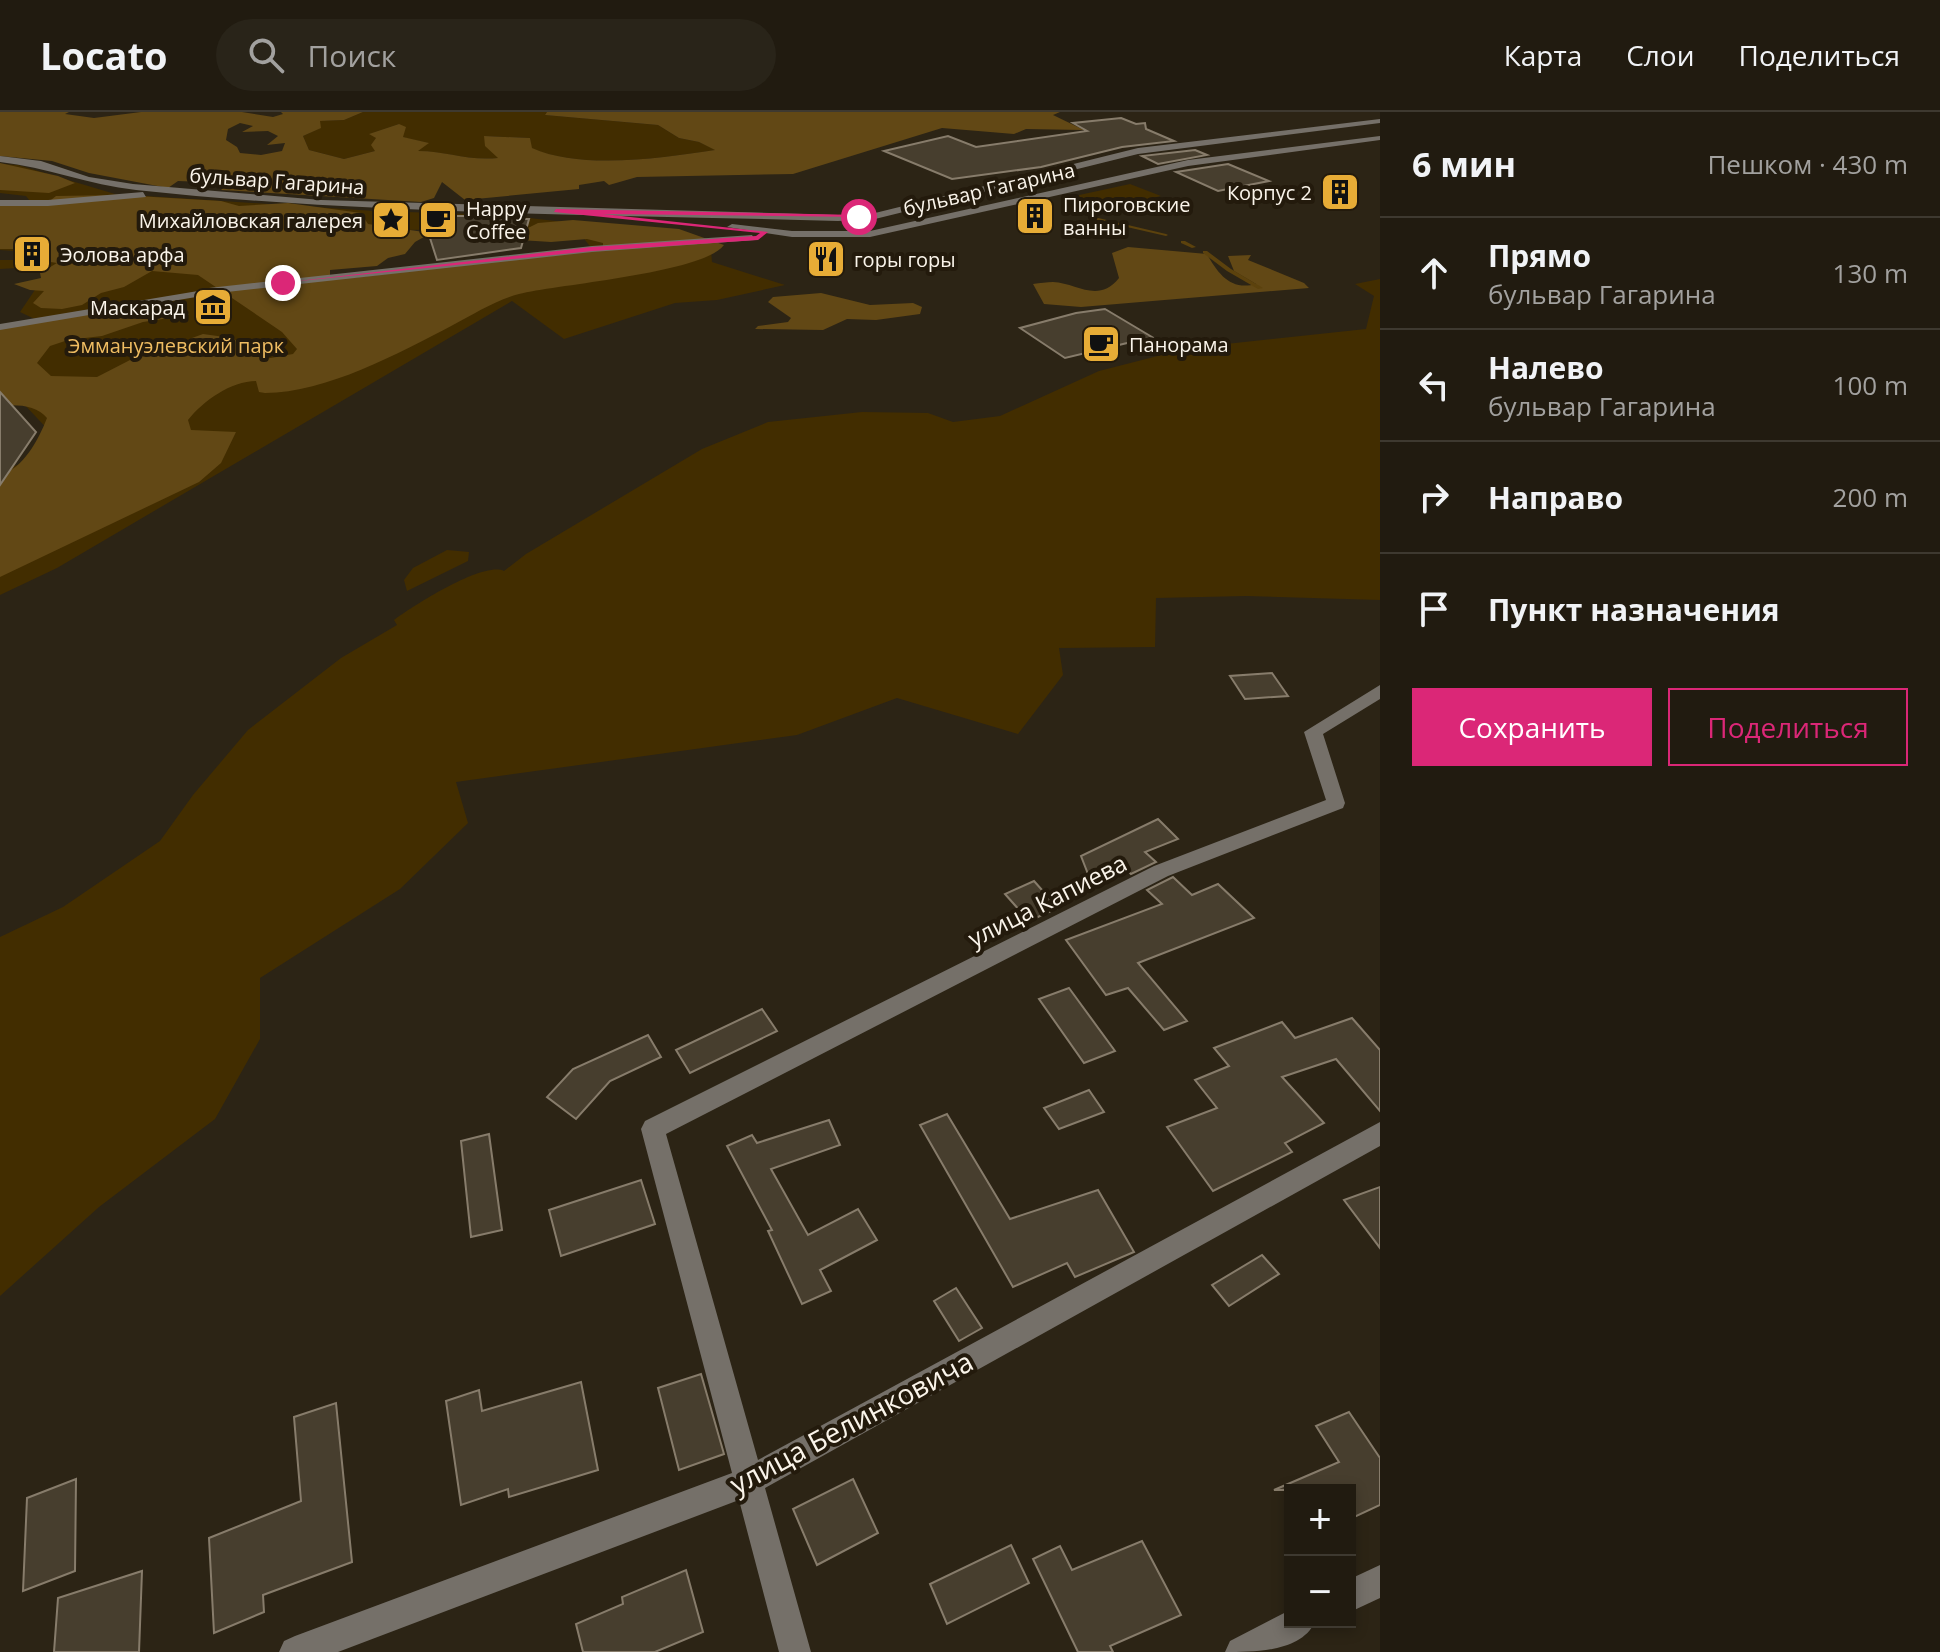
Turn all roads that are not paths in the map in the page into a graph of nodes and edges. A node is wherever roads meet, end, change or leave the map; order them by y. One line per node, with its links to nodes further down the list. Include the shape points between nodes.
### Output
1 (1380, 121): 6 (street, бульвар Гагарина, via 1127,153 875,216)
2 (1380, 138): 7 (street, бульвар Гагарина, via 1188,163 882,232)
3 (0, 159): 4 (street, бульвар Гагарина)
4 (166, 192): 5 (street, via 121,199); 6 (street, бульвар Гагарина)
5 (0, 203)
6 (556, 211): 7 (street, бульвар Гагарина)
7 (765, 232): 8 (street, via 758,238 592,249 204,293)
8 (0, 327)
9 (1380, 691): 11 (street, улица Капиева, via 1313,732 1336,803 1161,871 653,1129)
10 (1380, 1133): 11 (street, улица Белинковича)
11 (747, 1482): 15 (street, улица Белинковича); 16 (street)
12 (1380, 1581): 13 (street)
13 (1356, 1593)
14 (1287, 1628): 17 (street)
15 (295, 1652)
16 (795, 1652)
17 (1241, 1652)

